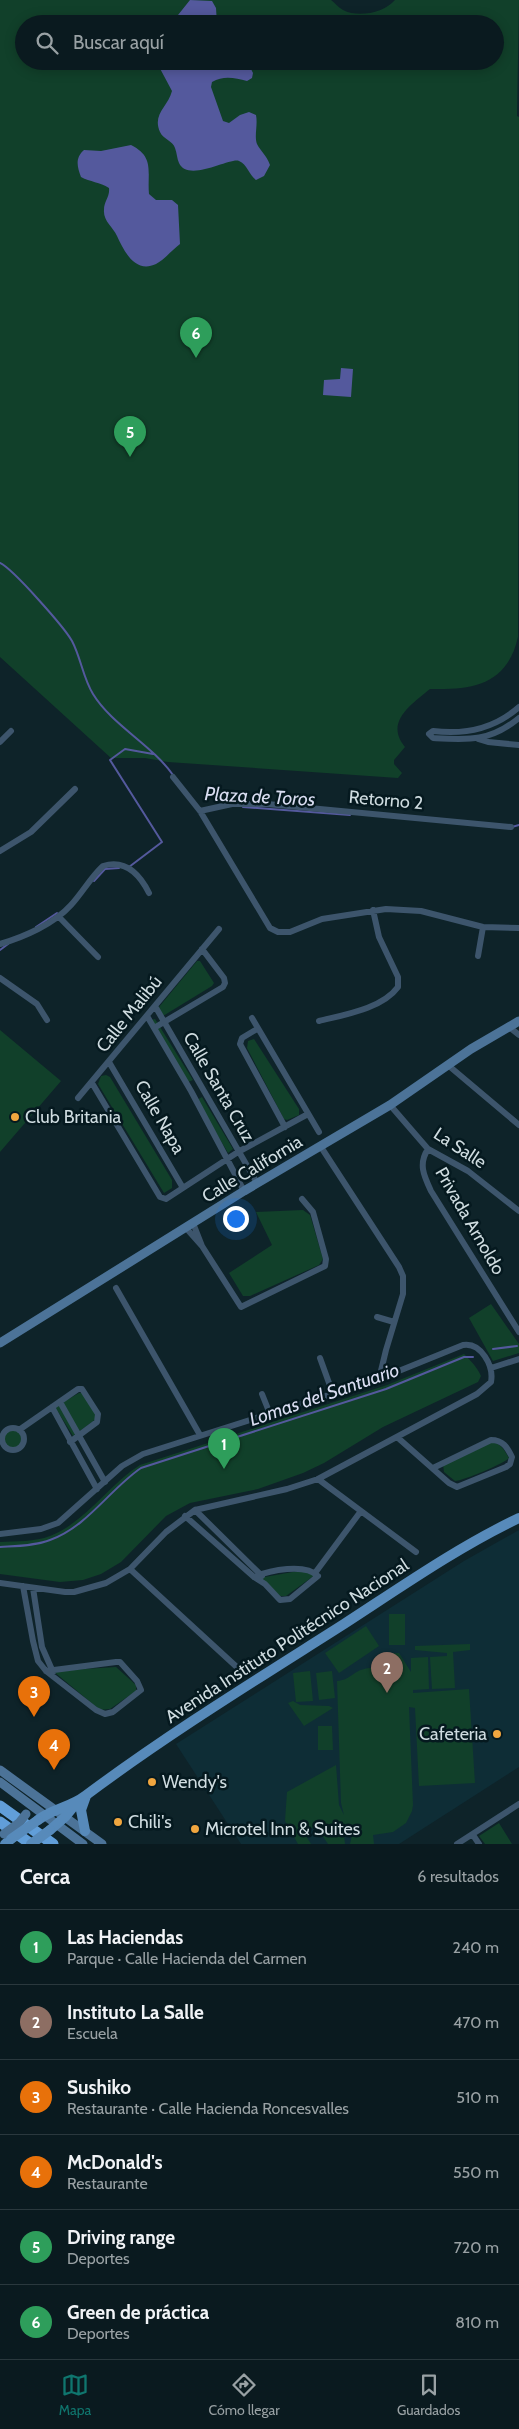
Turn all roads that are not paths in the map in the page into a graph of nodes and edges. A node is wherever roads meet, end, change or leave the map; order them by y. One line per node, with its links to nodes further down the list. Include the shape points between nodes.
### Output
1 (519, 707): 4 (street, via 493,725)
2 (519, 718): 5 (street, via 499,732)
3 (12, 731): 6 (street)
4 (466, 732): 5 (street); 5 (street, via 433,731 429,734 433,738)
5 (479, 739): 7 (street)
6 (0, 742)
7 (519, 745)
8 (173, 778): 10 (street)
9 (75, 789): 12 (street, via 31,832)
10 (200, 811): 11 (street, Retorno 2, via 232,804 267,804); 14 (street, via 273,930 290,932 322,919)
11 (511, 827)
12 (0, 852)
13 (149, 893): 15 (street, via 142,878 132,870 108,864 99,870)
14 (373, 910): 16 (street, via 421,911); 28 (street, via 379,937 398,977 398,987 365,1008)
15 (59, 917): 19 (street); 22 (street)
16 (483, 927): 17 (street); 21 (street)
17 (519, 928)
18 (219, 930): 20 (street, Calle Malibú)
19 (0, 944)
20 (202, 949): 24 (street, Calle Malibú); 30 (street, Calle Malibú, via 224,978 223,987)
21 (478, 956)
22 (98, 957)
23 (0, 978): 27 (street, via 37,1004)
24 (155, 1006): 25 (street, Calle Malibú); 30 (street, Calle Santa Cruz)
25 (147, 1016): 32 (street, Calle Santa Cruz); 35 (street, Calle Malibú)
26 (252, 1018): 33 (street)
27 (47, 1020)
28 (319, 1021)
29 (519, 1021): 31 (main road, Calle California)
30 (165, 1022): 32 (street, Calle Malibú); 38 (street, Calle Santa Cruz)
31 (508, 1026): 34 (street); 36 (main road, Calle California)
32 (154, 1028): 39 (street, Calle Santa Cruz)
33 (258, 1029): 42 (street); 44 (street, via 242,1038 240,1044)
34 (519, 1034)
35 (110, 1062): 37 (street, Calle Malibú); 51 (street, Calle Napa)
36 (449, 1066): 41 (main road, Calle California); 43 (street)
37 (92, 1083): 40 (street, Calle Malibú); 51 (street, via 160,1197 169,1199)
38 (202, 1086): 39 (street); 48 (street, Calle Santa Cruz)
39 (191, 1092): 49 (street, Calle Santa Cruz)
40 (78, 1098)
41 (390, 1105): 46 (main road, Calle California); 47 (street, La Salle)
42 (308, 1114): 44 (street); 45 (street)
43 (519, 1125)
44 (285, 1126): 48 (street)
45 (318, 1132)
46 (321, 1147): 50 (main road, Calle California); 58 (street, via 400,1268 403,1294)
47 (428, 1149): 54 (street, La Salle, via 468,1171); 59 (street, Privada Arnoldo, via 421,1167 431,1191)
48 (238, 1152): 49 (street); 50 (street, Calle Santa Cruz)
49 (228, 1159): 51 (street); 52 (street, Calle Santa Cruz)
50 (257, 1183): 52 (main road, Calle California)
51 (184, 1188)
52 (244, 1191): 55 (main road, Calle California)
53 (302, 1199): 55 (street, via 313,1212 325,1266 241,1307)
54 (519, 1211)
55 (189, 1225): 60 (main road, Calle California)
56 (116, 1288): 71 (street)
57 (376, 1317): 58 (street)
58 (394, 1322): 64 (street)
59 (519, 1332)
60 (0, 1343)
61 (320, 1358): 66 (street)
62 (519, 1359): 63 (street)
63 (491, 1368): 64 (street, via 479,1348 463,1345); 73 (street, via 491,1382 486,1388)
64 (379, 1378): 66 (street)
65 (262, 1394): 69 (street)
66 (333, 1394): 69 (street)
67 (60, 1402): 68 (street); 72 (street); 72 (street, via 82,1389 98,1414 97,1422)
68 (52, 1407): 70 (street); 74 (street)
69 (270, 1414): 71 (street)
70 (20, 1430)
71 (200, 1434): 77 (street, via 143,1454 122,1466)
72 (79, 1436): 74 (street); 77 (street)
73 (397, 1437): 75 (street); 76 (street)
74 (70, 1442): 78 (street)
75 (433, 1468): 75 (street, via 450,1483 461,1487 506,1467 512,1457 506,1446 491,1440)
76 (318, 1479): 79 (street); 80 (street)
77 (105, 1482): 78 (street)
78 (97, 1489): 83 (street, via 65,1519 52,1526)
79 (195, 1510): 81 (street); 87 (street)
80 (361, 1511): 84 (street); 86 (street)
81 (185, 1516): 85 (street); 87 (street)
82 (519, 1518): 97 (main road, Avenida Instituto Politécnico Nacional, via 466,1546 240,1690 130,1762)
83 (0, 1534)
84 (416, 1552)
85 (130, 1569): 90 (street, via 106,1583 74,1592); 92 (street)
86 (315, 1573): 87 (street, via 302,1569); 87 (street, via 318,1578 287,1600 279,1599)
87 (258, 1575)
88 (0, 1583): 89 (street)
89 (23, 1586): 90 (street); 91 (street, via 35,1653)
90 (33, 1588): 91 (street)
91 (49, 1670): 91 (street, via 120,1662 141,1690 107,1713 96,1710)
92 (240, 1670)
93 (3, 1773): 95 (main road)
94 (0, 1782): 96 (main road)
95 (17, 1782): 96 (main road); 100 (main road)
96 (23, 1798): 102 (main road); 106 (main road, bridge, via 26,1814)
97 (82, 1798): 100 (main road, Avenida Instituto Politécnico Nacional); 101 (main road, Avenida Instituto Politécnico Nacional); 104 (main road)
98 (519, 1804): 105 (street)
99 (0, 1806): 108 (highway)
100 (55, 1810): 101 (main road); 102 (main road, Avenida Instituto Politécnico Nacional)
101 (65, 1817): 103 (main road, Avenida Instituto Politécnico Nacional); 104 (main road)
102 (41, 1818): 103 (main road); 106 (main road, Avenida Instituto Politécnico Nacional, bridge)
103 (53, 1827): 107 (main road, Avenida Instituto Politécnico Nacional, bridge); 109 (main road)
104 (85, 1832): 110 (main road)
105 (473, 1835): 111 (street); 112 (street)
106 (3, 1837): 107 (highway)
107 (31, 1844)
108 (53, 1844)
109 (83, 1844)
110 (102, 1844)
111 (457, 1844)
112 (479, 1844)

